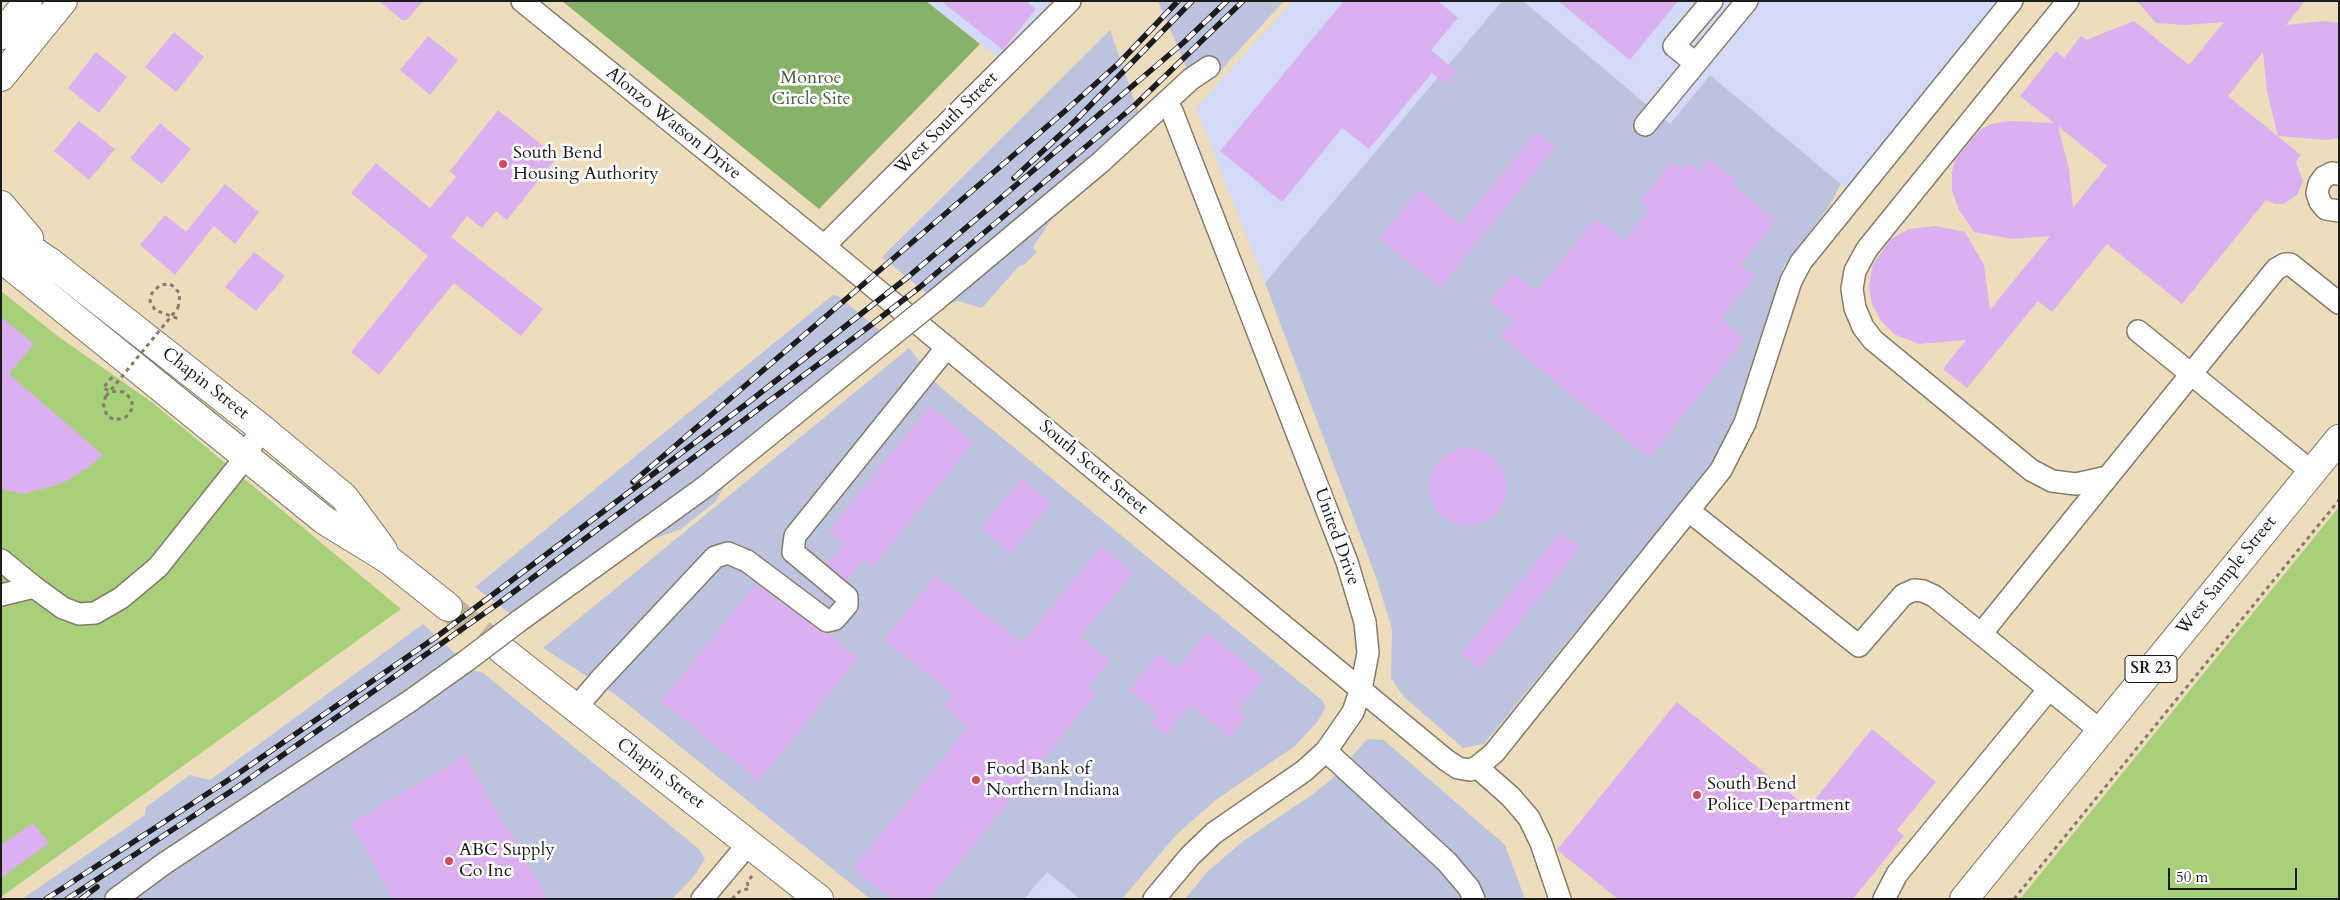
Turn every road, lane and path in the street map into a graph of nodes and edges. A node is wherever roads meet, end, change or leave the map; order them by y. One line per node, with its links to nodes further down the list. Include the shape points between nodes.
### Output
1 (63, 1): 8 (main road)
2 (522, 1): 19 (street, Alonzo Watson Drive)
3 (1070, 1): 19 (street, West South Street)
4 (1712, 1): 9 (street, via 1674,46)
5 (1747, 1): 9 (street)
6 (2012, 1): 34 (street, via 1801,262 1788,291 1745,423 1721,470)
7 (2068, 1): 32 (street, via 1867,249 1855,271 1852,290 1855,308 1873,340 2031,470 2052,481 2076,484)
8 (24, 50): 11 (main road); 12 (main road)
9 (1695, 63): 14 (street)
10 (1210, 67): 50 (street, bridge, via 1191,79 1101,162 936,300 706,486 466,661)
11 (1, 77)
12 (1, 90)
13 (1172, 111): 42 (street, United Drive, via 1347,562 1365,622 1368,653)
14 (1645, 125)
15 (2339, 174): 17 (street, via 2324,177 2317,193 2326,208)
16 (1, 206): 21 (main road)
17 (2339, 211)
18 (1, 229): 21 (main road, Chapin Street)
19 (824, 246): 25 (street, South Scott Street)
20 (1, 258): 30 (main road, Chapin Street)
21 (50, 262): 28 (main road, Chapin Street)
22 (2339, 303): 27 (street, via 2290,264 2280,265)
23 (179, 319): 26 (path, bridge, via 155,310 150,301 152,293 160,285 170,284 180,294 178,308 106,396 102,403 107,416 116,420 126,417 132,408 131,399 124,392 110,391 103,388)
24 (2138, 331): 27 (street)
25 (947, 347): 42 (street, South Scott Street); 44 (street, via 795,536 793,552 847,598 847,605 835,620 827,621 748,561 728,553 715,557)
26 (115, 373)
27 (2191, 374): 31 (street); 32 (street)
28 (260, 428): 30 (street); 36 (main road, Chapin Street, via 344,497)
29 (2339, 440): 31 (main road, West Sample Street / SR 23)
30 (245, 458): 36 (main road, Chapin Street, via 324,520); 37 (street, via 158,567 121,598 95,613 79,614 63,608)
31 (2312, 472): 45 (main road, West Sample Street / SR 23)
32 (2107, 477): 40 (street)
33 (2339, 500): 59 (path)
34 (1689, 511): 40 (street, via 1858,646 1903,595 1914,590 1934,596); 47 (street, via 1494,753)
35 (1, 560): 37 (street)
36 (389, 560): 39 (main road, Chapin Street)
37 (34, 587): 38 (street)
38 (1, 595)
39 (448, 606)
40 (1981, 634): 43 (street)
41 (502, 650): 44 (main road, Chapin Street)
42 (1361, 689): 46 (street, United Drive, via 1352,715); 47 (street, South Scott Street, via 1458,768 1470,770)
43 (2049, 689): 45 (street); 57 (street, via 1897,874)
44 (575, 709): 48 (main road, Chapin Street)
45 (2101, 731): 58 (main road, West Sample Street / SR 23)
46 (1326, 751): 54 (street, United Drive, via 1304,771 1214,833); 55 (street, via 1447,862)
47 (1478, 767): 56 (street, via 1529,818)
48 (749, 842): 51 (street); 53 (main road, Chapin Street)
49 (747, 882): 52 (path, via 748,889 741,890)
50 (116, 899)
51 (702, 899)
52 (732, 899)
53 (819, 899)
54 (1154, 899)
55 (1474, 899)
56 (1560, 899)
57 (1884, 899)
58 (1964, 899)
59 (2014, 899)

